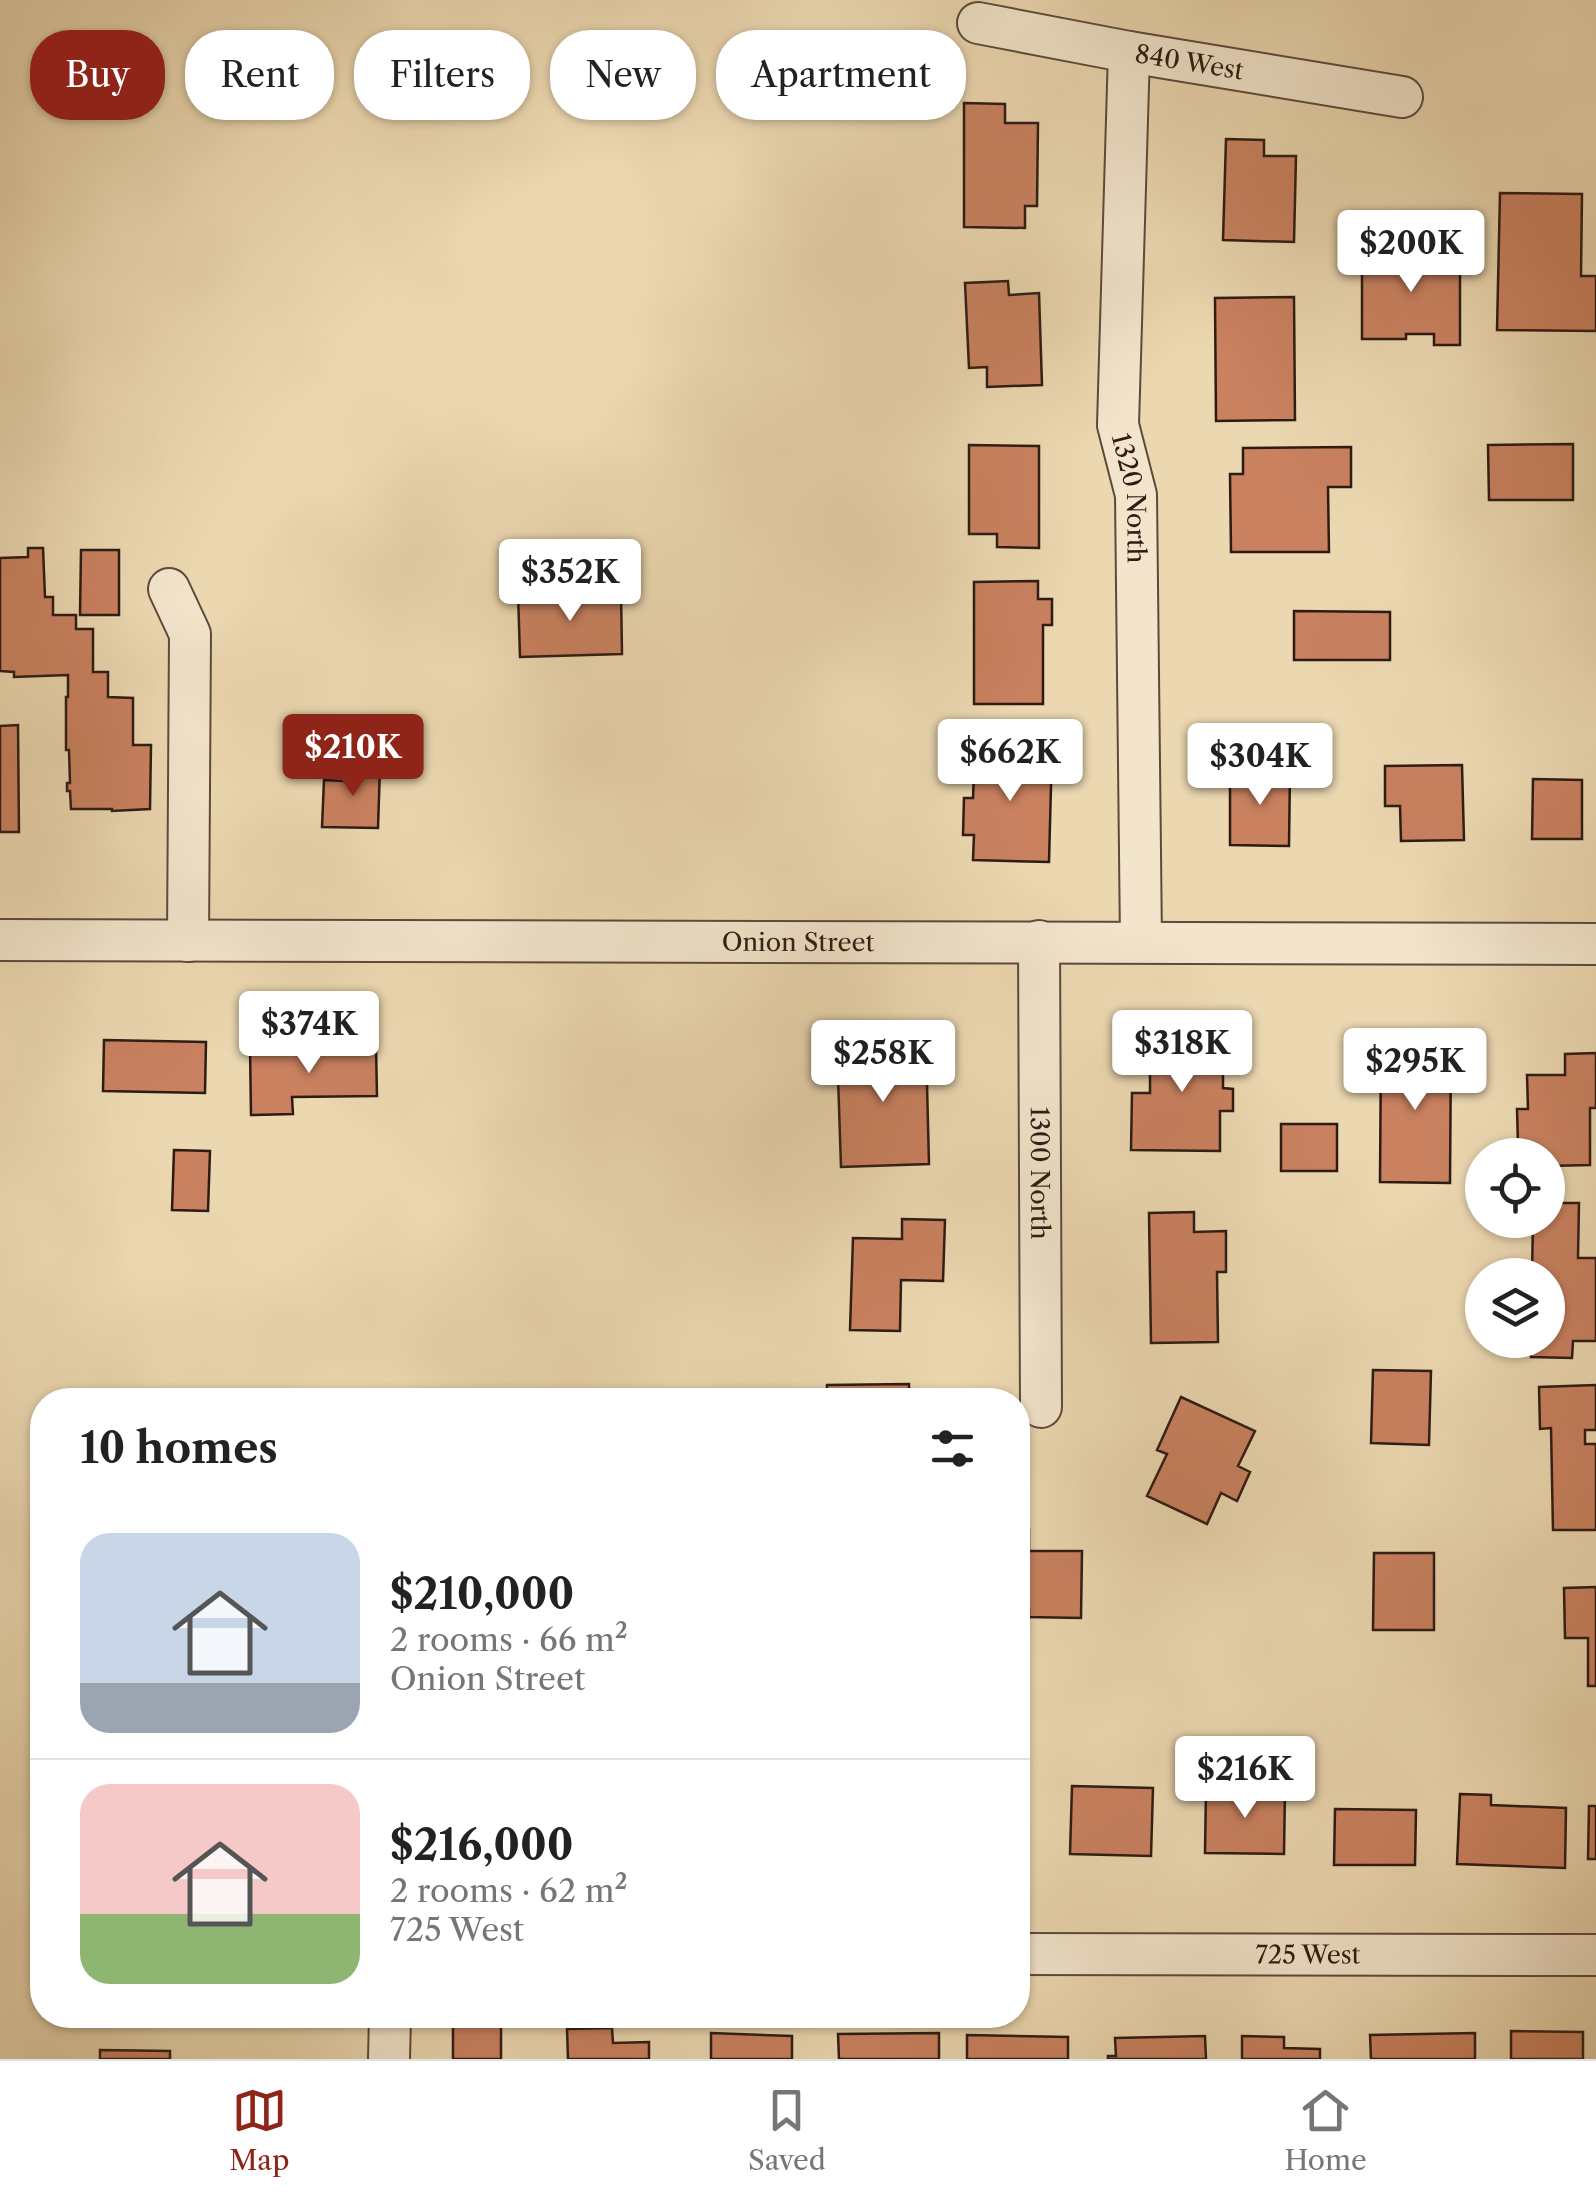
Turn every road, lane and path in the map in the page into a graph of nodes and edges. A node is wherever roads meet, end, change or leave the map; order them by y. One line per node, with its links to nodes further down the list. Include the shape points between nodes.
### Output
1 (978, 23): 2 (street, 840 West)
2 (1130, 52): 3 (street, 840 West); 8 (street, 1320 North, via 1118,425 1136,495)
3 (1402, 97)
4 (169, 589): 6 (street, via 190,634)
5 (0, 940): 6 (street, Onion Street)
6 (188, 941): 7 (street, Onion Street)
7 (1038, 941): 8 (street, Onion Street); 10 (street, 1300 North)
8 (1141, 942): 9 (street, Onion Street)
9 (1596, 944)
10 (1041, 1407)
11 (1030, 1954): 12 (street, 725 West)
12 (1596, 1955)
13 (390, 2028): 14 (street)
14 (389, 2059)

